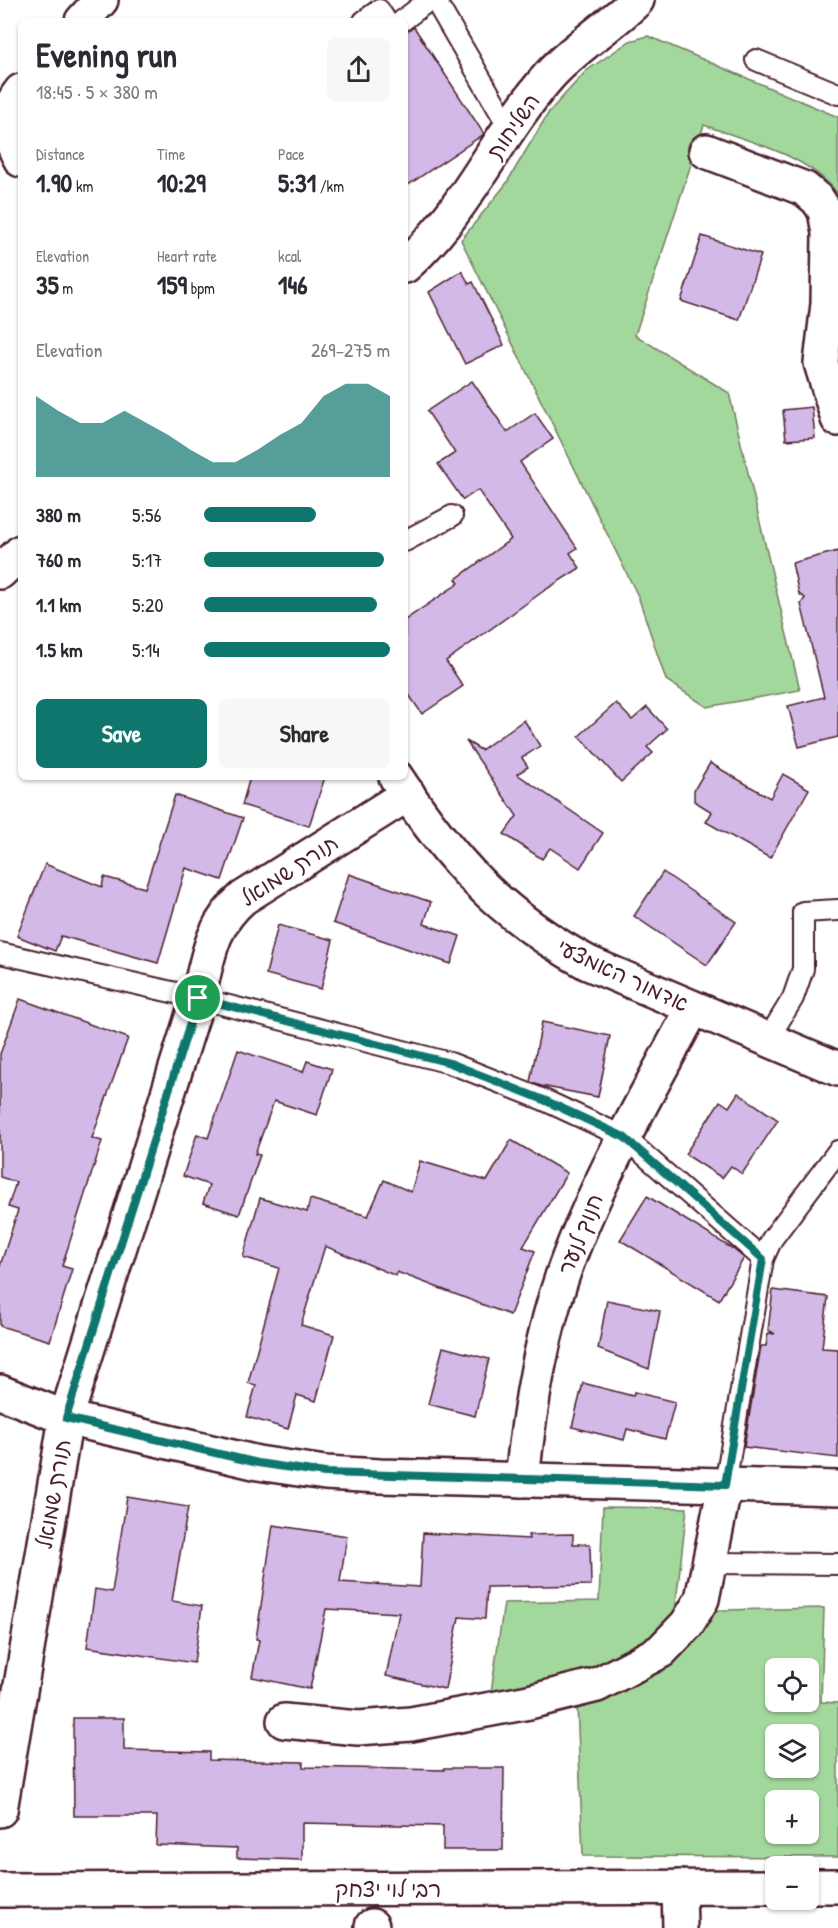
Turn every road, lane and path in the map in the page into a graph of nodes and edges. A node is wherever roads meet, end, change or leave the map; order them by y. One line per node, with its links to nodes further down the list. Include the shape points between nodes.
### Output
1 (101, 0): 5 (street)
2 (429, 0): 8 (lane)
3 (435, 0): 12 (lane)
4 (637, 0): 12 (street, השליחות, via 549,76)
5 (85, 18)
6 (368, 18): 7 (lane, via 380,10)
7 (384, 18)
8 (406, 18)
9 (756, 60): 10 (lane)
10 (838, 94)
11 (16, 97): 14 (street, via 8,115 8,128)
12 (510, 129): 15 (street, השליחות, via 448,219)
13 (706, 151): 16 (street, via 805,189 825,211 829,233 828,304 821,363)
14 (18, 154)
15 (408, 263)
16 (838, 419)
17 (452, 516): 18 (lane)
18 (408, 539)
19 (18, 555): 20 (street)
20 (0, 572)
21 (402, 786): 24 (street, תורת שמואל, via 236,903 214,934); 25 (street, אדמור האמצעי, via 467,873 525,924 588,963)
22 (838, 910): 26 (lane, via 803,912 803,969 793,998)
23 (0, 953): 24 (lane)
24 (198, 998): 28 (lane, via 450,1063); 32 (street, תורת שמואל)
25 (693, 1008): 26 (street, אדמור האמצעי); 28 (street, חנוך לנער)
26 (768, 1039): 27 (street, אדמור האמצעי)
27 (838, 1069)
28 (624, 1137): 30 (lane); 33 (street, חנוך לנער, via 592,1200 562,1275 533,1395)
29 (838, 1151): 30 (lane, via 772,1239)
30 (763, 1259): 34 (lane)
31 (0, 1392): 32 (street)
32 (66, 1418): 33 (street, via 291,1468 361,1475); 39 (street, תורת שמואל)
33 (522, 1480): 34 (street)
34 (725, 1485): 35 (street); 36 (street)
35 (838, 1488)
36 (709, 1563): 37 (lane); 38 (street, via 702,1599 687,1624 661,1651 597,1685 411,1724 358,1728)
37 (838, 1564)
38 (284, 1721)
39 (7, 1730): 40 (street, תורת שמואל)
40 (0, 1810)
41 (819, 1886): 42 (street)
42 (838, 1886)
43 (679, 1887): 44 (street, רבי לוי יצחק); 45 (street, רבי לוי יצחק); 46 (street)
44 (765, 1887)
45 (0, 1890)
46 (680, 1928)

